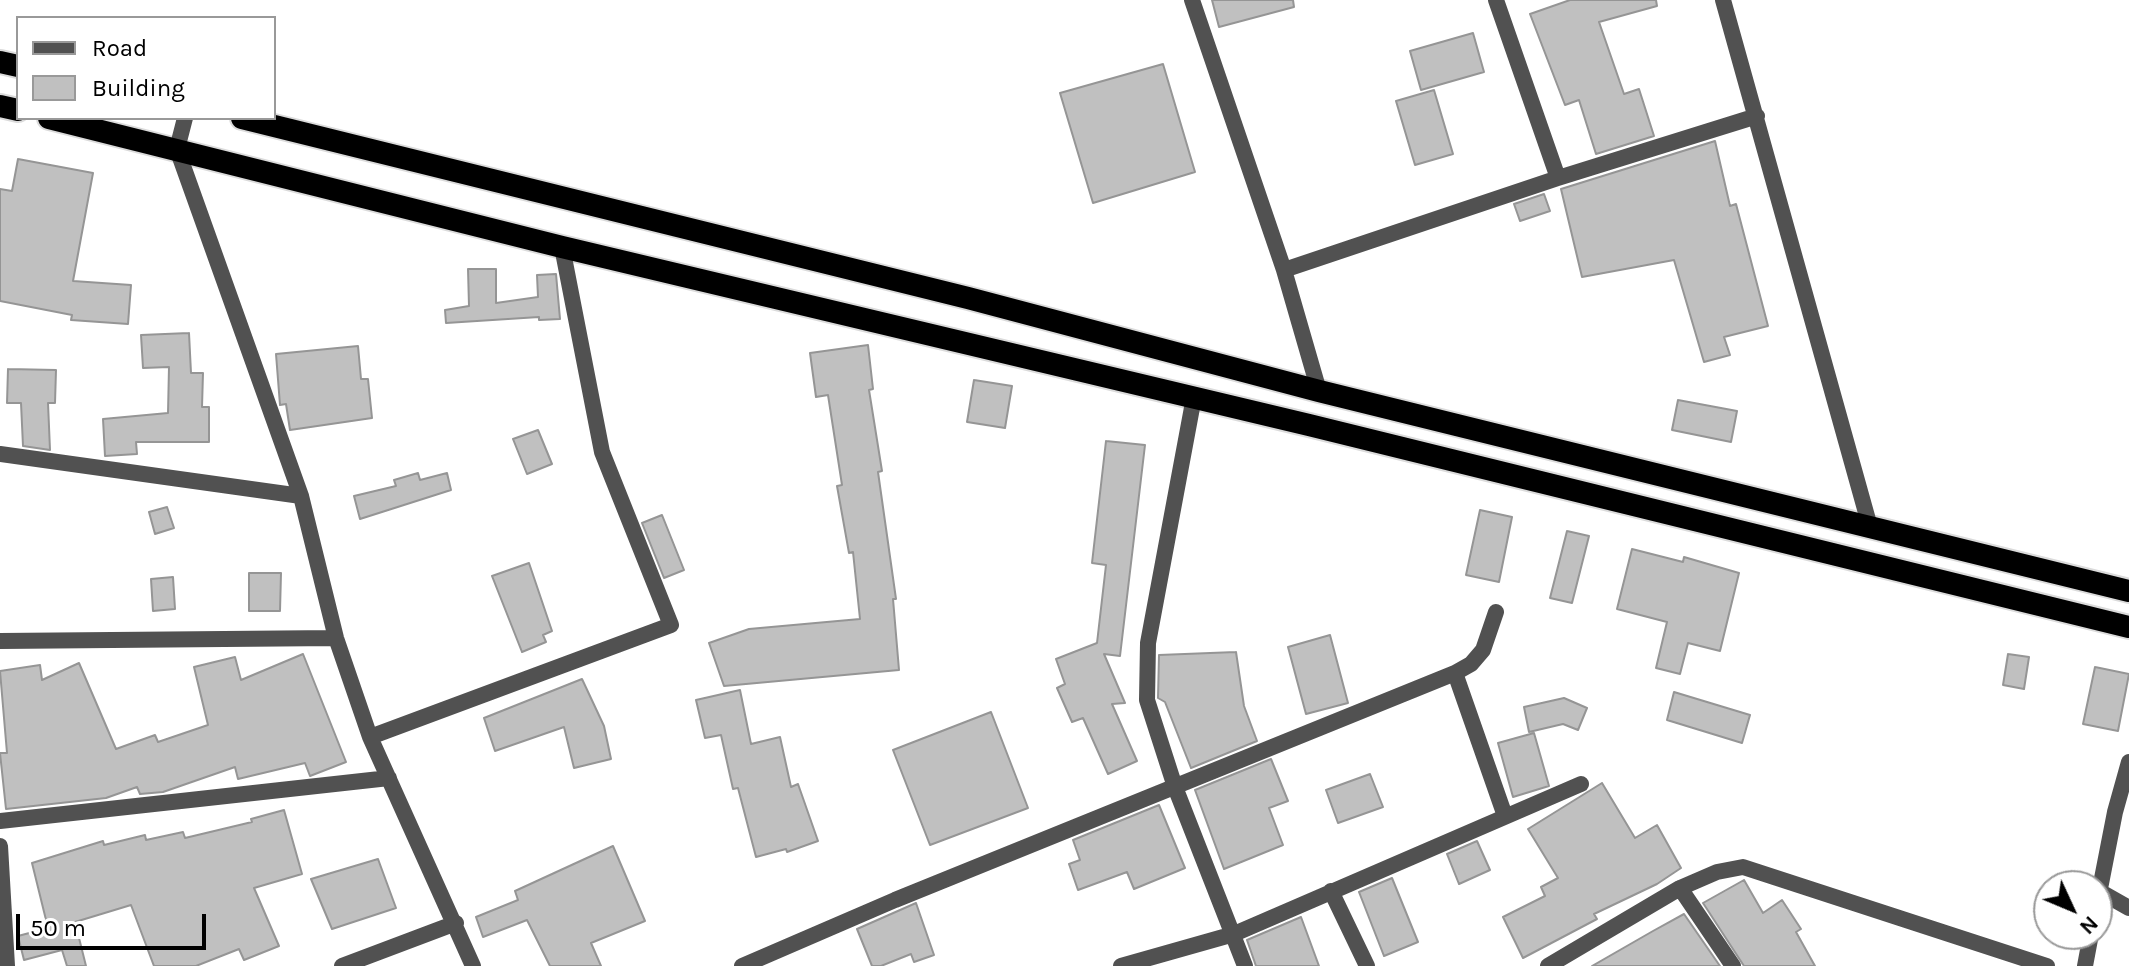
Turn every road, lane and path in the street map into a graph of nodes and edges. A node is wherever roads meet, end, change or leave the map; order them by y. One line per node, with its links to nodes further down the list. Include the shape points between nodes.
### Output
1 (1192, 0): 11 (street)
2 (1496, 0): 9 (street)
3 (1723, 0): 4 (street)
4 (1757, 116): 9 (street); 16 (street)
5 (57, 120): 8 (highway)
6 (184, 120): 8 (street)
7 (250, 120): 12 (highway)
8 (177, 149): 10 (highway); 15 (street)
9 (1558, 178): 11 (street)
10 (562, 247): 13 (highway); 23 (street, via 602,452 671,625)
11 (1284, 270): 12 (street)
12 (1319, 391): 16 (highway)
13 (1194, 397): 19 (highway); 27 (street, via 1145,674 1147,700)
14 (0, 454): 15 (street)
15 (301, 496): 20 (street)
16 (1870, 527): 17 (highway)
17 (2129, 591)
18 (1496, 612): 22 (street, via 1483,650)
19 (2129, 627)
20 (336, 638): 21 (street); 23 (street)
21 (0, 641)
22 (1455, 673): 27 (street); 29 (street)
23 (370, 737): 25 (street)
24 (2129, 762): 28 (street)
25 (389, 778): 30 (street); 35 (street)
26 (1581, 784): 29 (street)
27 (1175, 787): 36 (street); 40 (street)
28 (2122, 813): 32 (street)
29 (1505, 816): 34 (street)
30 (0, 821)
31 (0, 846): 37 (street)
32 (2106, 870)
33 (1680, 888): 44 (street); 45 (street); 46 (street, via 1743,867)
34 (1331, 891): 36 (street); 43 (street)
35 (456, 923): 38 (street); 39 (street)
36 (1234, 934): 41 (street); 42 (street)
37 (7, 966)
38 (342, 966)
39 (473, 966)
40 (742, 966)
41 (1121, 966)
42 (1245, 966)
43 (1367, 966)
44 (1548, 966)
45 (1733, 966)
46 (2047, 966)

